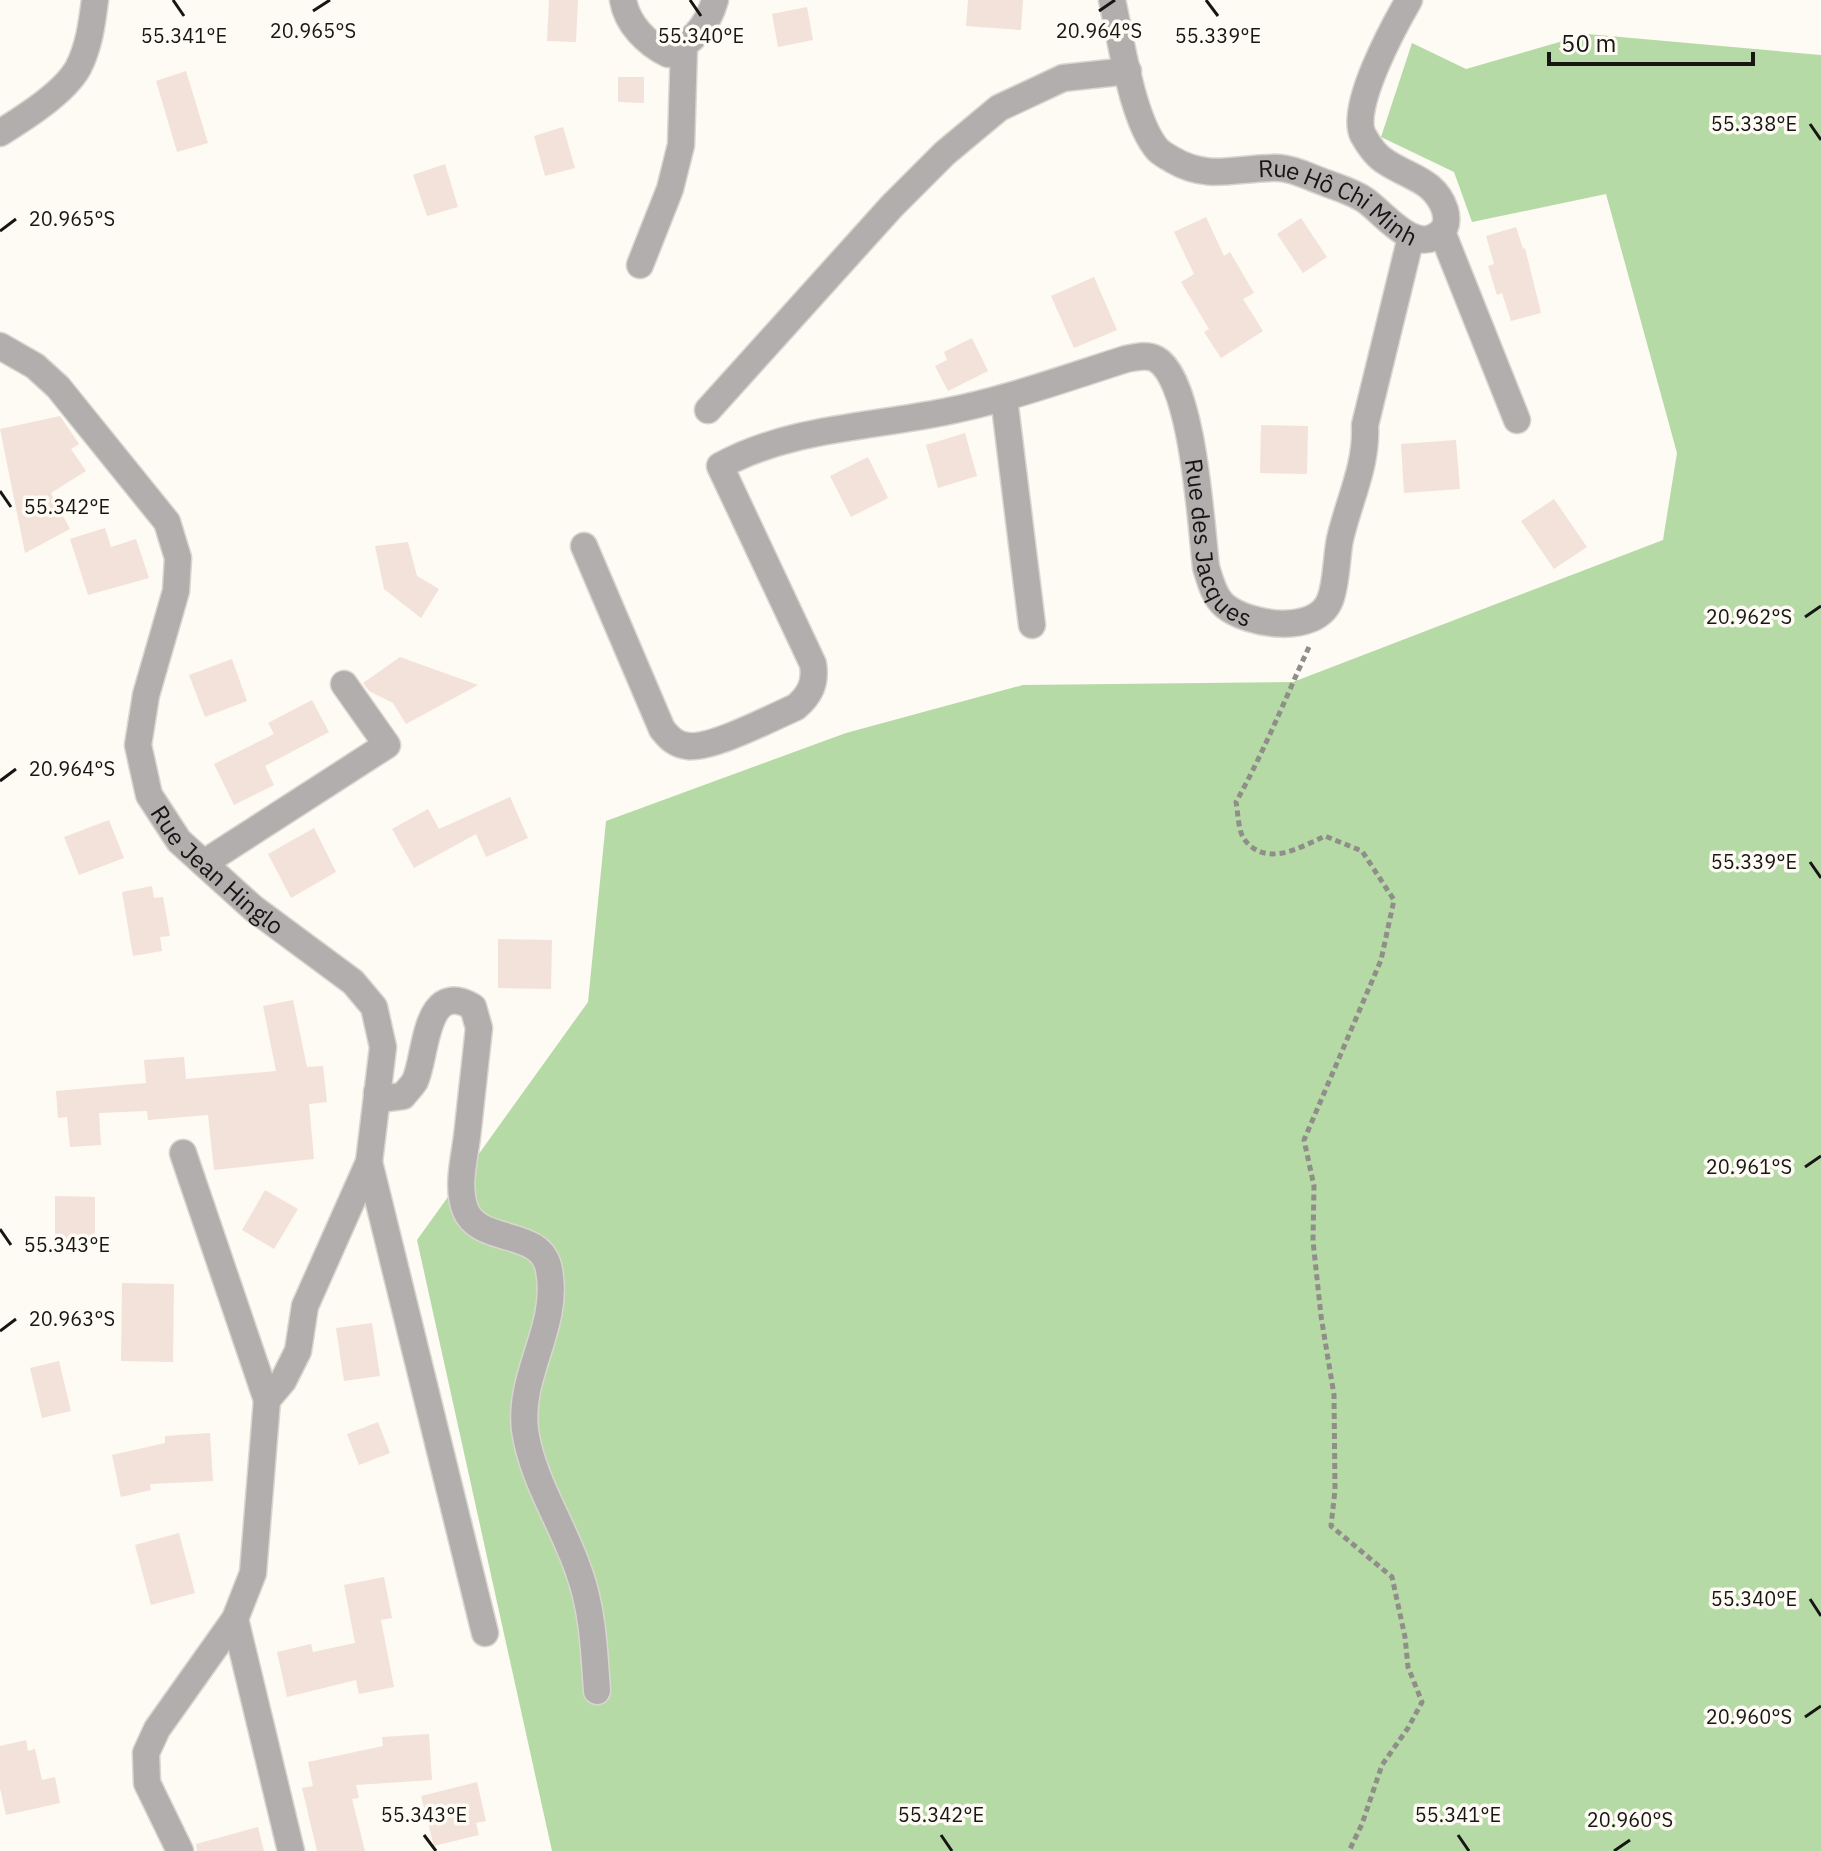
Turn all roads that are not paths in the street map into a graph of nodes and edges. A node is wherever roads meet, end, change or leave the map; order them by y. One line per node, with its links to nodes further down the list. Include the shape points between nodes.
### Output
1 (95, 0): 8 (street, via 92,29 77,69 52,97)
2 (623, 0): 6 (street, via 639,33 653,47 668,54)
3 (715, 0): 6 (street, via 698,34)
4 (1112, 0): 7 (street, Rue Hô Chi Minh)
5 (1409, 0): 9 (street, Rue Hô Chi Minh, via 1387,38 1358,114 1361,132 1384,161 1427,182 1440,198 1447,215)
6 (684, 47): 11 (street, via 681,145)
7 (1128, 71): 10 (street, Rue Hô Chi Minh, via 1143,125 1159,151 1186,168 1212,173 1284,168 1362,198); 14 (street, via 1063,78 999,108 892,206)
8 (0, 133)
9 (1442, 232): 10 (street, Rue Hô Chi Minh, via 1433,238); 15 (street)
10 (1411, 237): 13 (street, Rue des Jacques, via 1329,603 1301,621 1281,624 1243,618 1222,604 1213,589 1186,412 1177,387 1157,359 1126,359)
11 (640, 265)
12 (0, 346): 19 (street, Rue Jean Hinglo, via 58,387 167,522 178,558 176,591 146,695 138,745 149,795 179,841)
13 (1004, 398): 16 (street, Rue des Jacques, via 802,435 720,466 815,676 796,707 721,739 688,746 662,729); 17 (street)
14 (708, 410)
15 (1517, 420)
16 (584, 546)
17 (1032, 625)
18 (344, 684): 19 (street, via 387,745)
19 (204, 863): 20 (street, Rue Jean Hinglo, via 253,908 353,982 374,1007 383,1047)
20 (377, 1092): 22 (street, Rue Jean Hinglo); 26 (street, via 387,1098 403,1096 415,1081 436,1010 451,1000 473,1007 479,1028 462,1181 465,1210 489,1232 528,1243 541,1252 549,1268 548,1321 525,1391 526,1433 591,1612)
21 (183, 1153): 23 (street)
22 (369, 1162): 23 (street, Rue Jean Hinglo, via 305,1306 298,1351); 25 (street)
23 (267, 1400): 24 (street, via 253,1573)
24 (235, 1619): 27 (street, via 157,1729 146,1753 147,1783); 28 (street)
25 (485, 1633)
26 (597, 1691)
27 (180, 1851)
28 (291, 1851)

